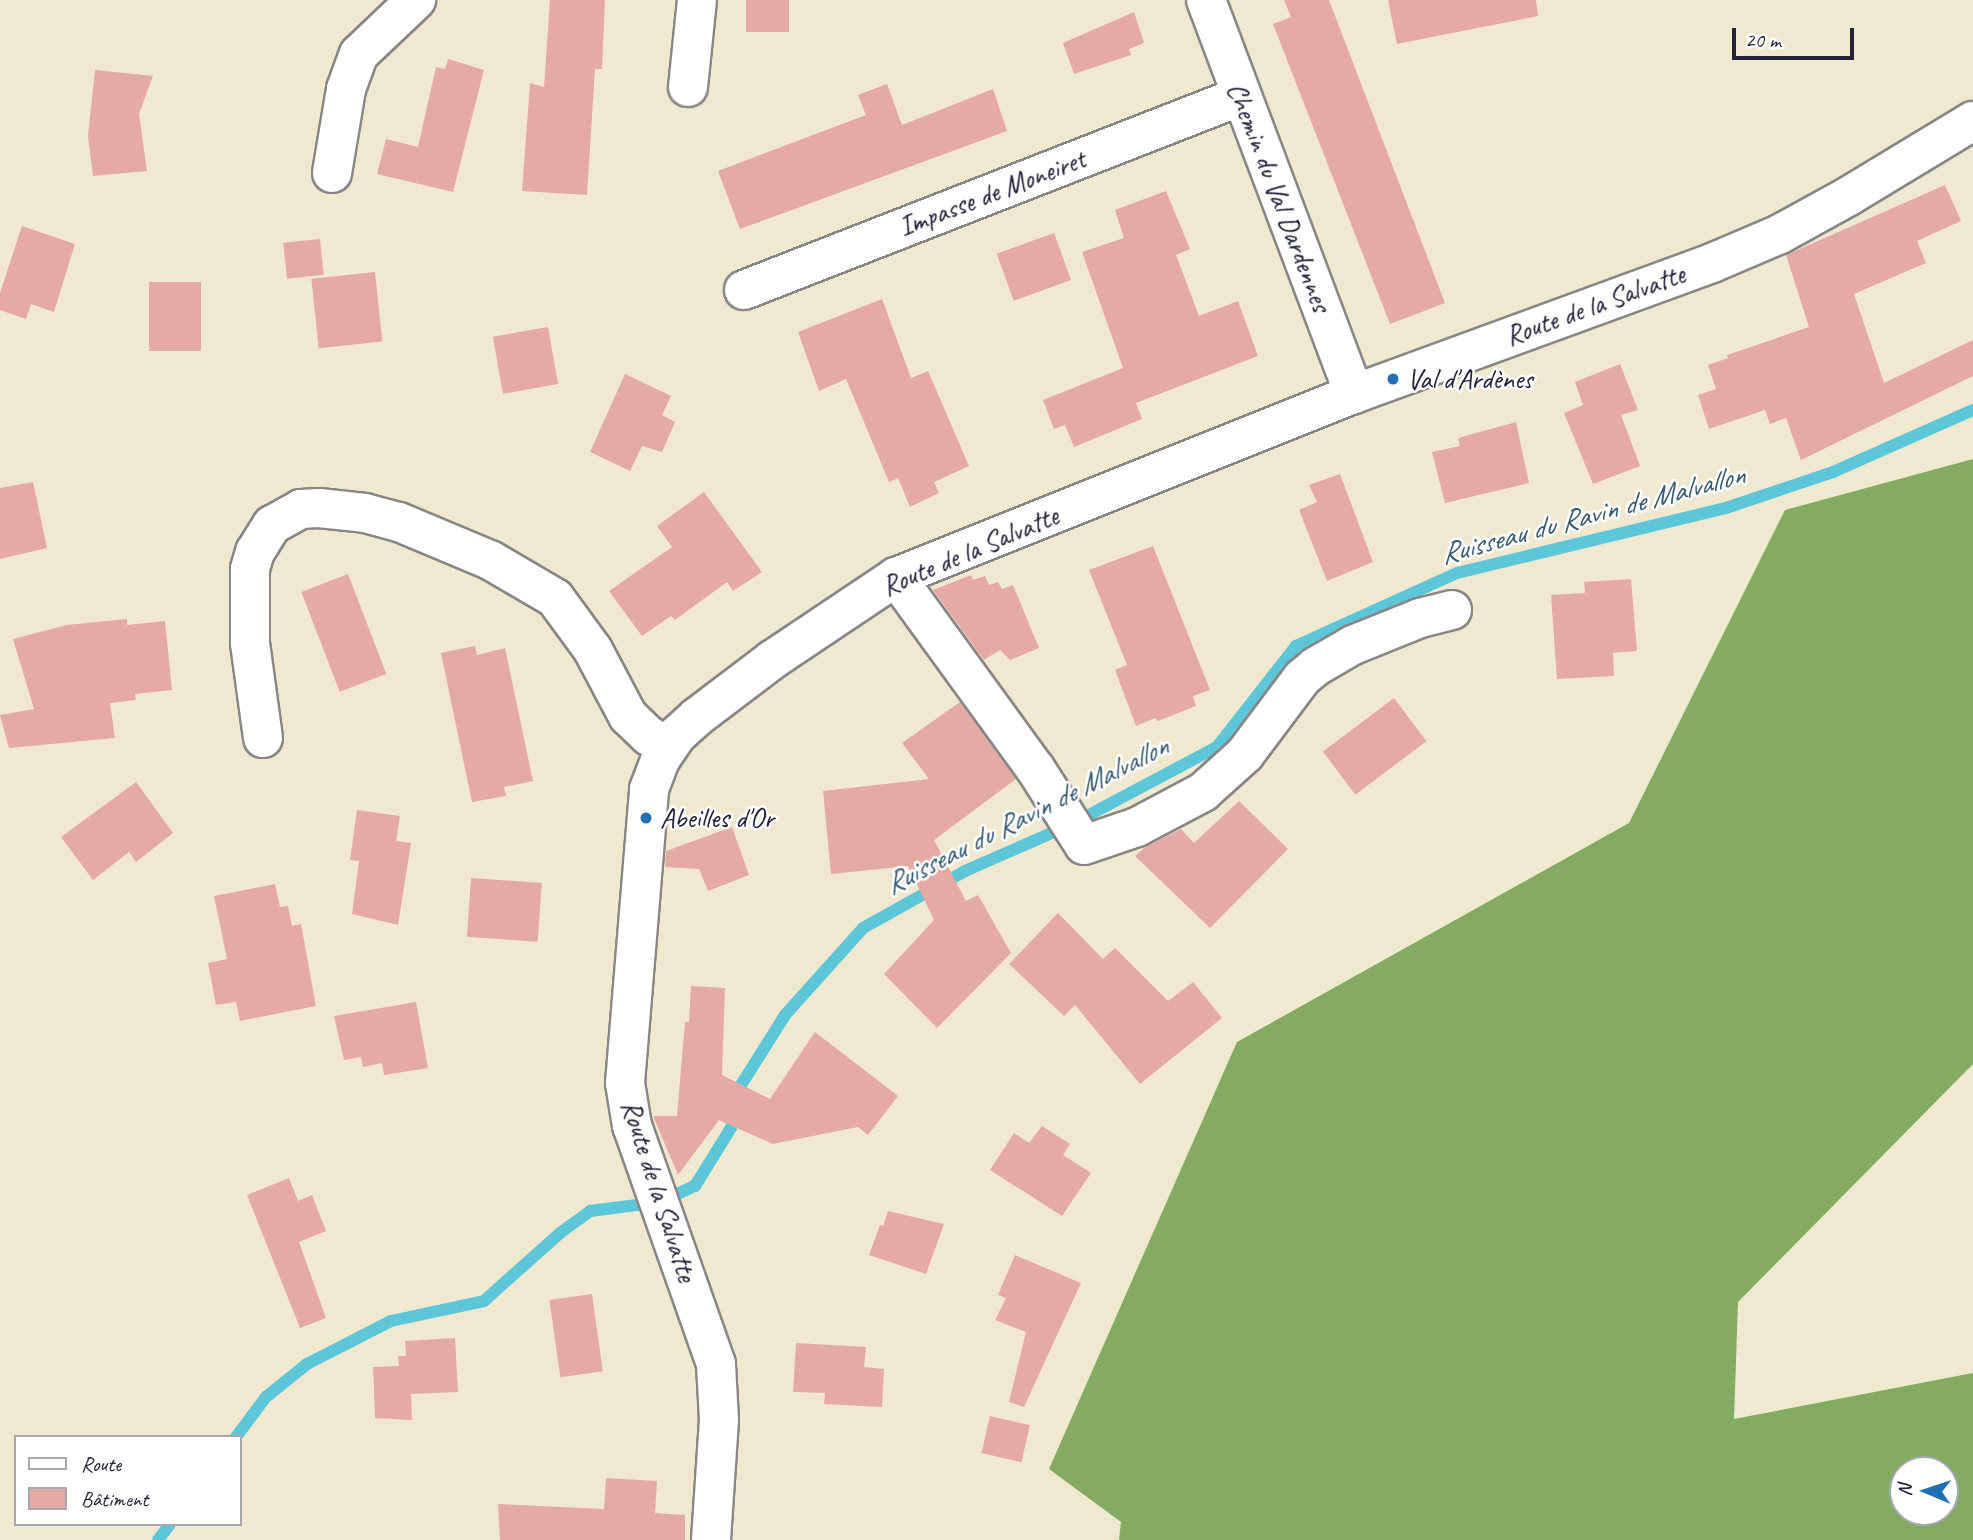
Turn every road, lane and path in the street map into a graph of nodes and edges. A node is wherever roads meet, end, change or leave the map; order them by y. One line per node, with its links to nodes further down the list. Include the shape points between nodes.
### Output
1 (416, 0): 7 (street, via 359,54 346,89)
2 (697, 0): 4 (street)
3 (1206, 0): 5 (street, Chemin du Val Dardennes)
4 (688, 87)
5 (1241, 96): 8 (street, Impasse de Moneiret); 9 (street, Chemin du Val Dardennes)
6 (1973, 121): 9 (street, Route de la Salvatte, via 1780,234)
7 (332, 173)
8 (744, 290)
9 (1354, 394): 10 (street, Route de la Salvatte)
10 (896, 577): 11 (street, via 1084,845 1112,837 1203,792 1245,754 1315,667 1353,645); 13 (street, Route de la Salvatte, via 772,660 696,717)
11 (1452, 610)
12 (263, 737): 13 (street, via 250,643 250,569 272,525 302,509 319,508 399,522 490,560 555,598 593,650 628,716)
13 (667, 747): 14 (street, Route de la Salvatte, via 649,789 625,1083 632,1126 716,1364 719,1420)
14 (711, 1540)

